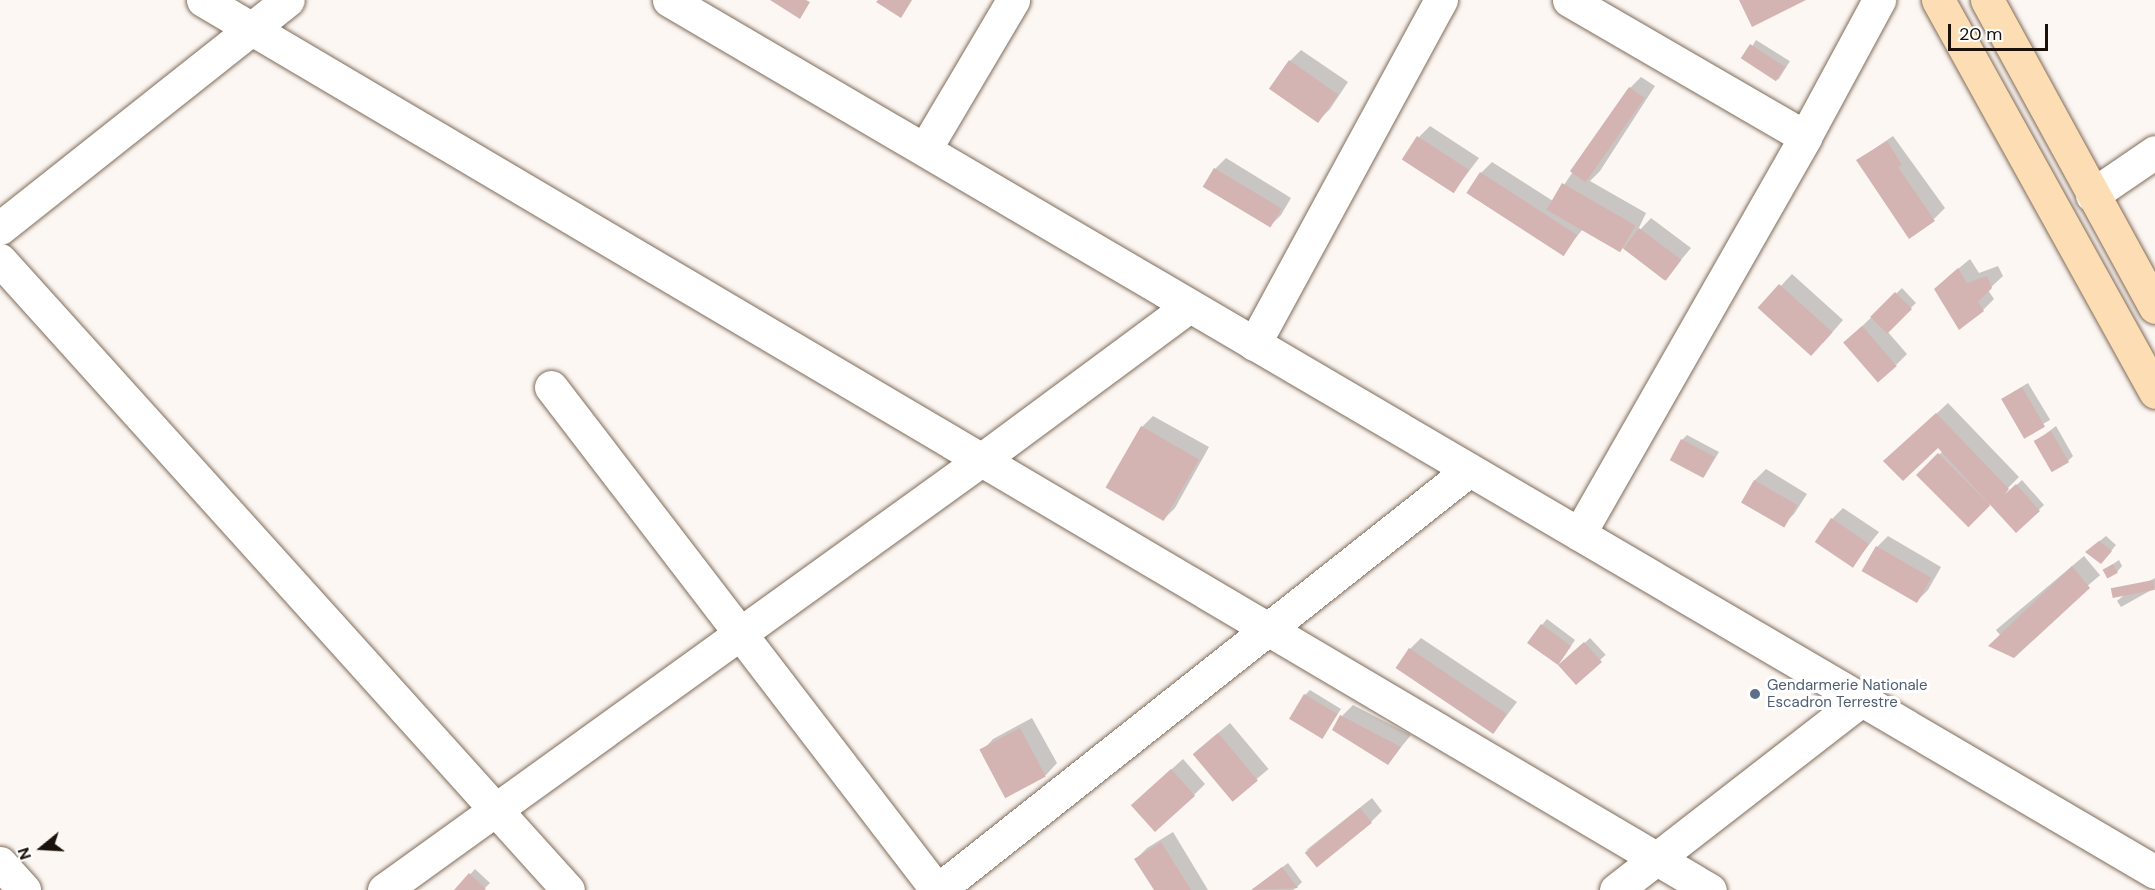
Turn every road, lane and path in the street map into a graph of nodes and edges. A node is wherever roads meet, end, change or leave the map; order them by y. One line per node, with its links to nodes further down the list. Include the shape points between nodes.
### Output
1 (203, 0): 10 (street)
2 (288, 0): 10 (street)
3 (669, 0): 12 (street)
4 (1013, 0): 12 (street)
5 (1441, 0): 19 (street)
6 (1569, 0): 11 (street)
7 (1879, 0): 11 (street)
8 (1938, 0): 21 (main road)
9 (1987, 0): 14 (main road)
10 (252, 29): 15 (street); 22 (street)
11 (1805, 137): 24 (street)
12 (925, 149): 17 (street)
13 (2155, 152): 14 (street)
14 (2092, 195): 18 (main road)
15 (0, 228)
16 (0, 260): 28 (street)
17 (1189, 306): 19 (street); 22 (street)
18 (2155, 307)
19 (1254, 344): 23 (street)
20 (550, 387): 26 (street)
21 (2155, 392)
22 (981, 460): 25 (street); 26 (street)
23 (1469, 470): 24 (street); 25 (street)
24 (1579, 534): 27 (street)
25 (1269, 630): 29 (street); 35 (street)
26 (739, 634): 28 (street); 35 (street)
27 (1862, 699): 29 (street); 31 (street)
28 (496, 809): 33 (street); 34 (street)
29 (1656, 858): 36 (street); 37 (street)
30 (0, 863): 32 (street)
31 (2155, 872)
32 (24, 890)
33 (384, 890)
34 (568, 890)
35 (937, 890)
36 (1616, 890)
37 (1710, 890)

